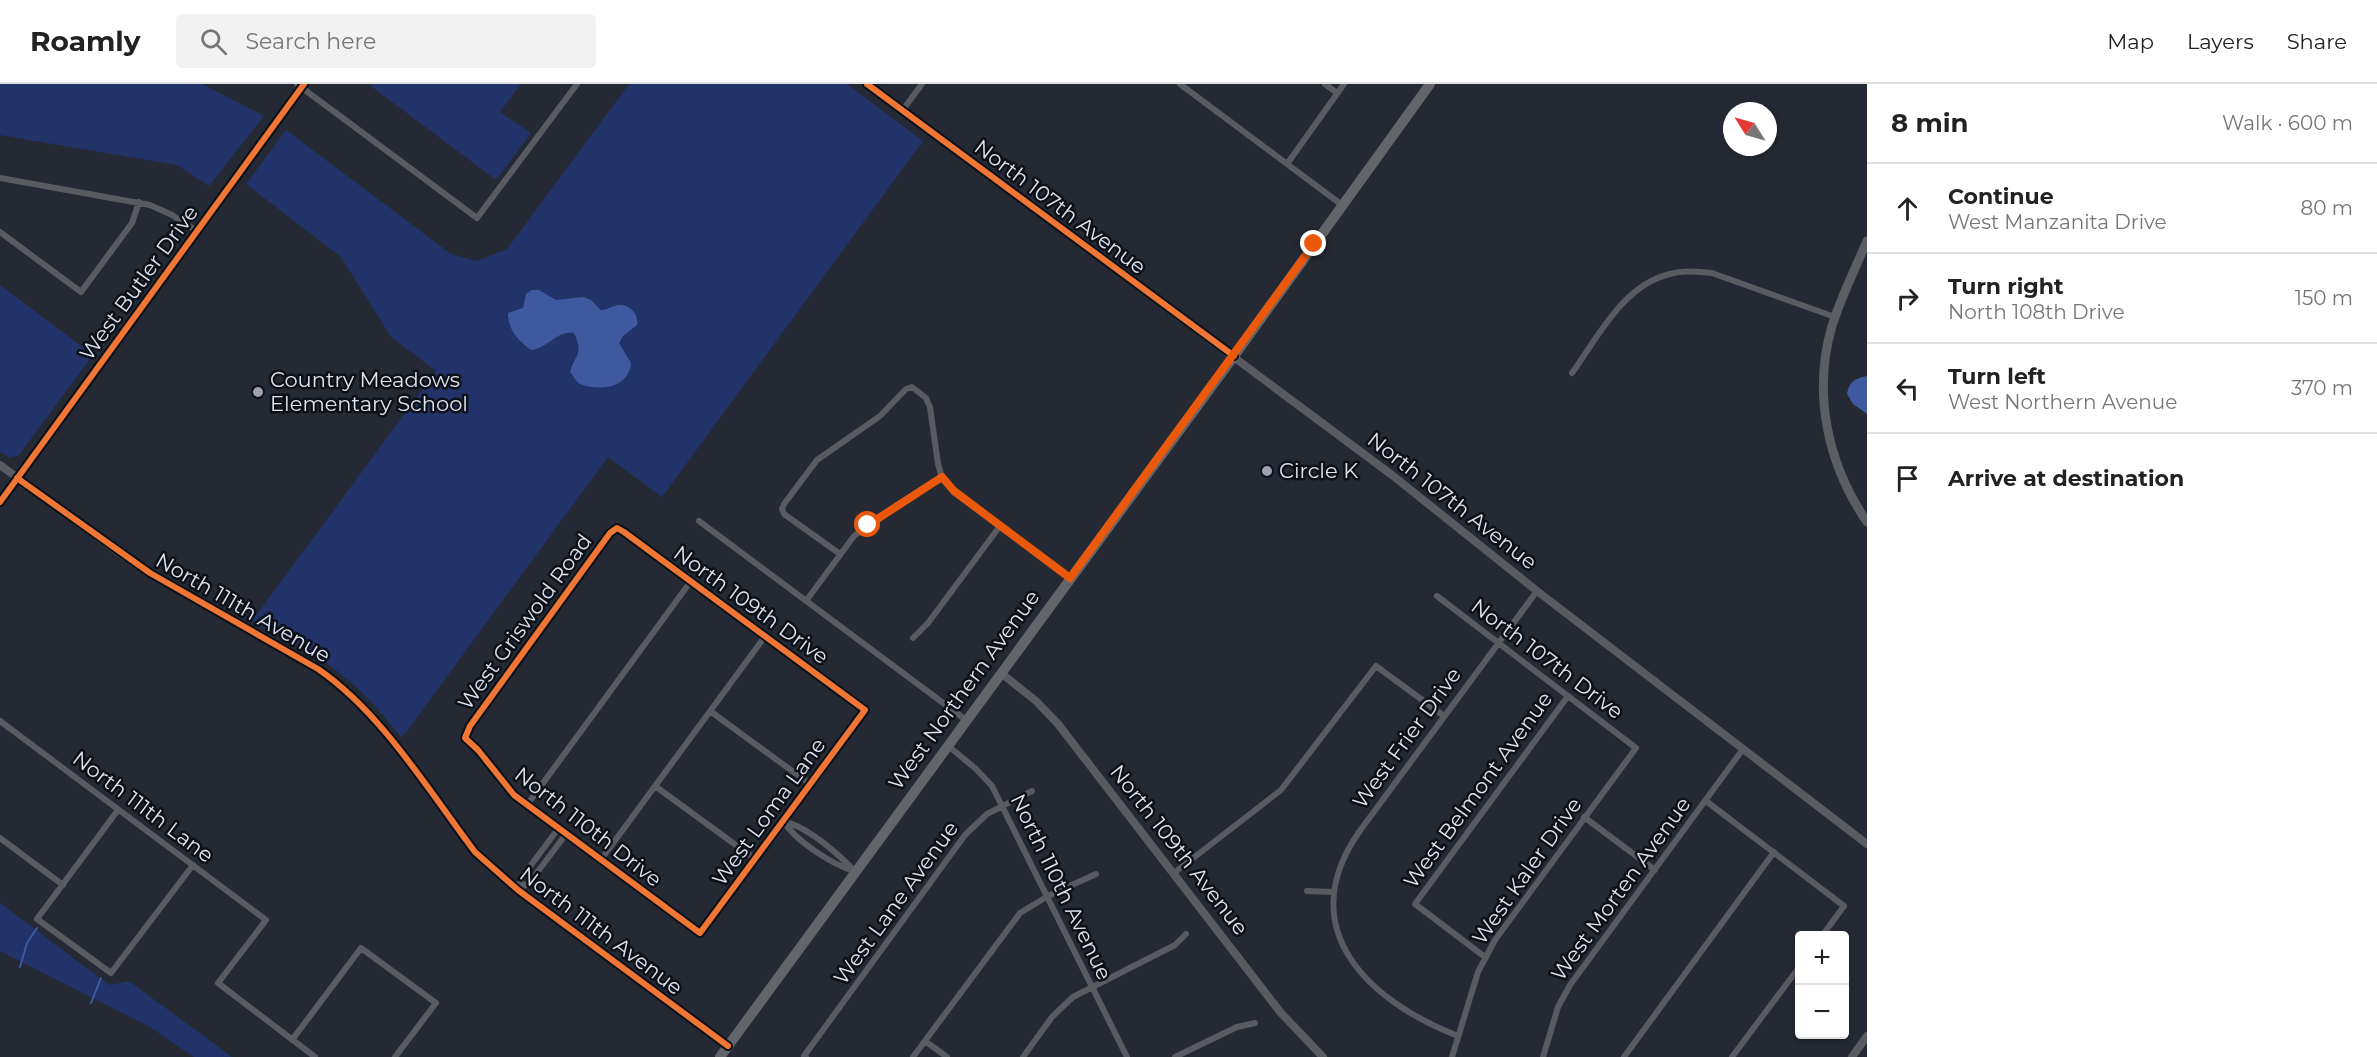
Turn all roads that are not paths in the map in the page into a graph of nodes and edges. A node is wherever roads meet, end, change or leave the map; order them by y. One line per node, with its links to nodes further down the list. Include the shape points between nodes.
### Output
1 (577, 84): 8 (street, via 477,218)
2 (867, 84): 10 (street, North 107th Avenue)
3 (922, 84): 10 (street)
4 (1180, 84): 11 (street)
5 (1325, 84): 9 (street)
6 (1344, 84): 9 (street)
7 (1430, 84): 14 (main road, West Northern Avenue)
8 (301, 85): 15 (street, West Butler Drive)
9 (1337, 93): 11 (street)
10 (902, 111): 19 (street, North 107th Avenue)
11 (1287, 164): 14 (street)
12 (0, 178): 13 (street)
13 (139, 202): 15 (street, via 172,214); 16 (street, via 132,223 81,292)
14 (1342, 205): 19 (main road, West Northern Avenue)
15 (197, 231): 23 (street, West Butler Drive)
16 (0, 232)
17 (1867, 241): 18 (main road)
18 (1835, 317): 20 (street, via 1712,273 1670,274 1629,297); 26 (main road, via 1825,360 1823,407 1837,465)
19 (1234, 356): 30 (main road, West Northern Avenue); 32 (street, North 107th Avenue)
20 (1572, 373)
21 (0, 465): 23 (street, North 111th Avenue)
22 (942, 477): 27 (street); 29 (street, via 868,525); 29 (street, via 930,407 926,398 912,387 906,389 880,416 817,460 782,509)
23 (17, 478): 24 (street, West Butler Drive); 71 (street, North 111th Avenue, via 143,569 338,684 372,716 475,852)
24 (0, 502)
25 (699, 521): 34 (street)
26 (1867, 522)
27 (1000, 526): 30 (street); 36 (street)
28 (617, 528): 31 (street, North 109th Drive); 45 (street, West Griswold Road)
29 (840, 554): 34 (street)
30 (1070, 578): 38 (main road, West Northern Avenue)
31 (691, 581): 35 (street, North 109th Drive); 53 (street)
32 (1537, 591): 37 (street, West Frier Drive); 48 (street, North 107th Avenue)
33 (1437, 596): 37 (street, North 107th Drive)
34 (806, 601): 43 (street)
35 (766, 635): 40 (street, North 109th Drive); 41 (street)
36 (913, 638)
37 (1498, 642): 39 (street, North 107th Drive); 42 (street, West Frier Drive)
38 (1000, 673): 43 (main road, West Northern Avenue); 68 (street, North 109th Avenue, via 1050,714)
39 (1568, 696): 47 (street, North 107th Drive); 78 (street, West Belmont Avenue, via 1415,904)
40 (865, 710): 49 (street, West Loma Lane)
41 (710, 711): 49 (street); 50 (street)
42 (1444, 716): 68 (street, via 1376,666 1281,790); 73 (street, West Frier Drive, via 1349,846)
43 (966, 720): 46 (main road, West Northern Avenue)
44 (0, 721): 55 (street, North 111th Lane)
45 (465, 738): 53 (street, North 110th Drive)
46 (947, 745): 54 (street, North 110th Avenue, via 984,776); 67 (main road, West Northern Avenue)
47 (1636, 748): 56 (street, West Kaler Drive)
48 (1743, 749): 52 (street, West Morten Avenue); 61 (street, North 107th Avenue)
49 (810, 784): 57 (street, West Loma Lane)
50 (655, 786): 63 (street); 64 (street)
51 (1032, 790): 54 (street, West Lane Avenue)
52 (1706, 801): 62 (street); 66 (street, West Morten Avenue)
53 (527, 805): 58 (street, North 110th Drive)
54 (1003, 806): 74 (street, North 110th Avenue); 87 (street, West Lane Avenue, via 987,814 965,835)
55 (118, 810): 65 (street, North 111th Lane); 70 (street)
56 (1584, 817): 66 (street); 78 (street, West Kaler Drive)
57 (783, 821): 63 (street, West Loma Lane); 67 (street, via 796,824)
58 (558, 829): 59 (street, North 110th Drive); 71 (street, via 522,877)
59 (566, 834): 64 (street, North 110th Drive); 71 (street, via 530,882)
60 (0, 838): 70 (street)
61 (1867, 844)
62 (1774, 852): 75 (street, via 1844,906); 99 (street)
63 (755, 859): 76 (street, West Loma Lane)
64 (600, 861): 76 (street, North 110th Drive)
65 (193, 866): 70 (street, via 111,973 38,918); 84 (street, North 111th Lane, via 266,920 218,983)
66 (1655, 870): 98 (street, West Morten Avenue, via 1569,985)
67 (856, 872): 86 (main road, West Northern Avenue)
68 (1174, 873): 96 (street, North 109th Avenue, via 1281,1013)
69 (1096, 874): 74 (street)
70 (63, 885)
71 (518, 890): 86 (street, North 111th Avenue)
72 (1307, 891): 73 (street)
73 (1333, 892): 82 (street, via 1339,937 1354,965 1385,996 1408,1012)
74 (1048, 896): 80 (street, North 110th Avenue); 85 (street, via 1013,921)
75 (1826, 931)
76 (700, 933)
77 (1186, 934): 80 (street, via 1174,945)
78 (1485, 957): 82 (street, West Kaler Drive)
79 (1795, 973): 100 (street)
80 (1092, 986): 93 (street, via 1060,1009); 94 (street, North 110th Avenue)
81 (1255, 1023): 95 (street, via 1237,1027)
82 (1458, 1036): 97 (street, West Kaler Drive)
83 (1867, 1036): 101 (street)
84 (292, 1040): 88 (street); 89 (street, via 361,948 436,1003)
85 (925, 1041): 91 (street); 92 (street)
86 (728, 1046): 90 (main road, West Northern Avenue)
87 (805, 1056)
88 (315, 1057)
89 (395, 1057)
90 (720, 1057)
91 (913, 1057)
92 (947, 1057)
93 (1023, 1057)
94 (1127, 1057)
95 (1175, 1057)
96 (1323, 1057)
97 (1452, 1057)
98 (1543, 1057)
99 (1624, 1057)
100 (1732, 1057)
101 (1852, 1057)

